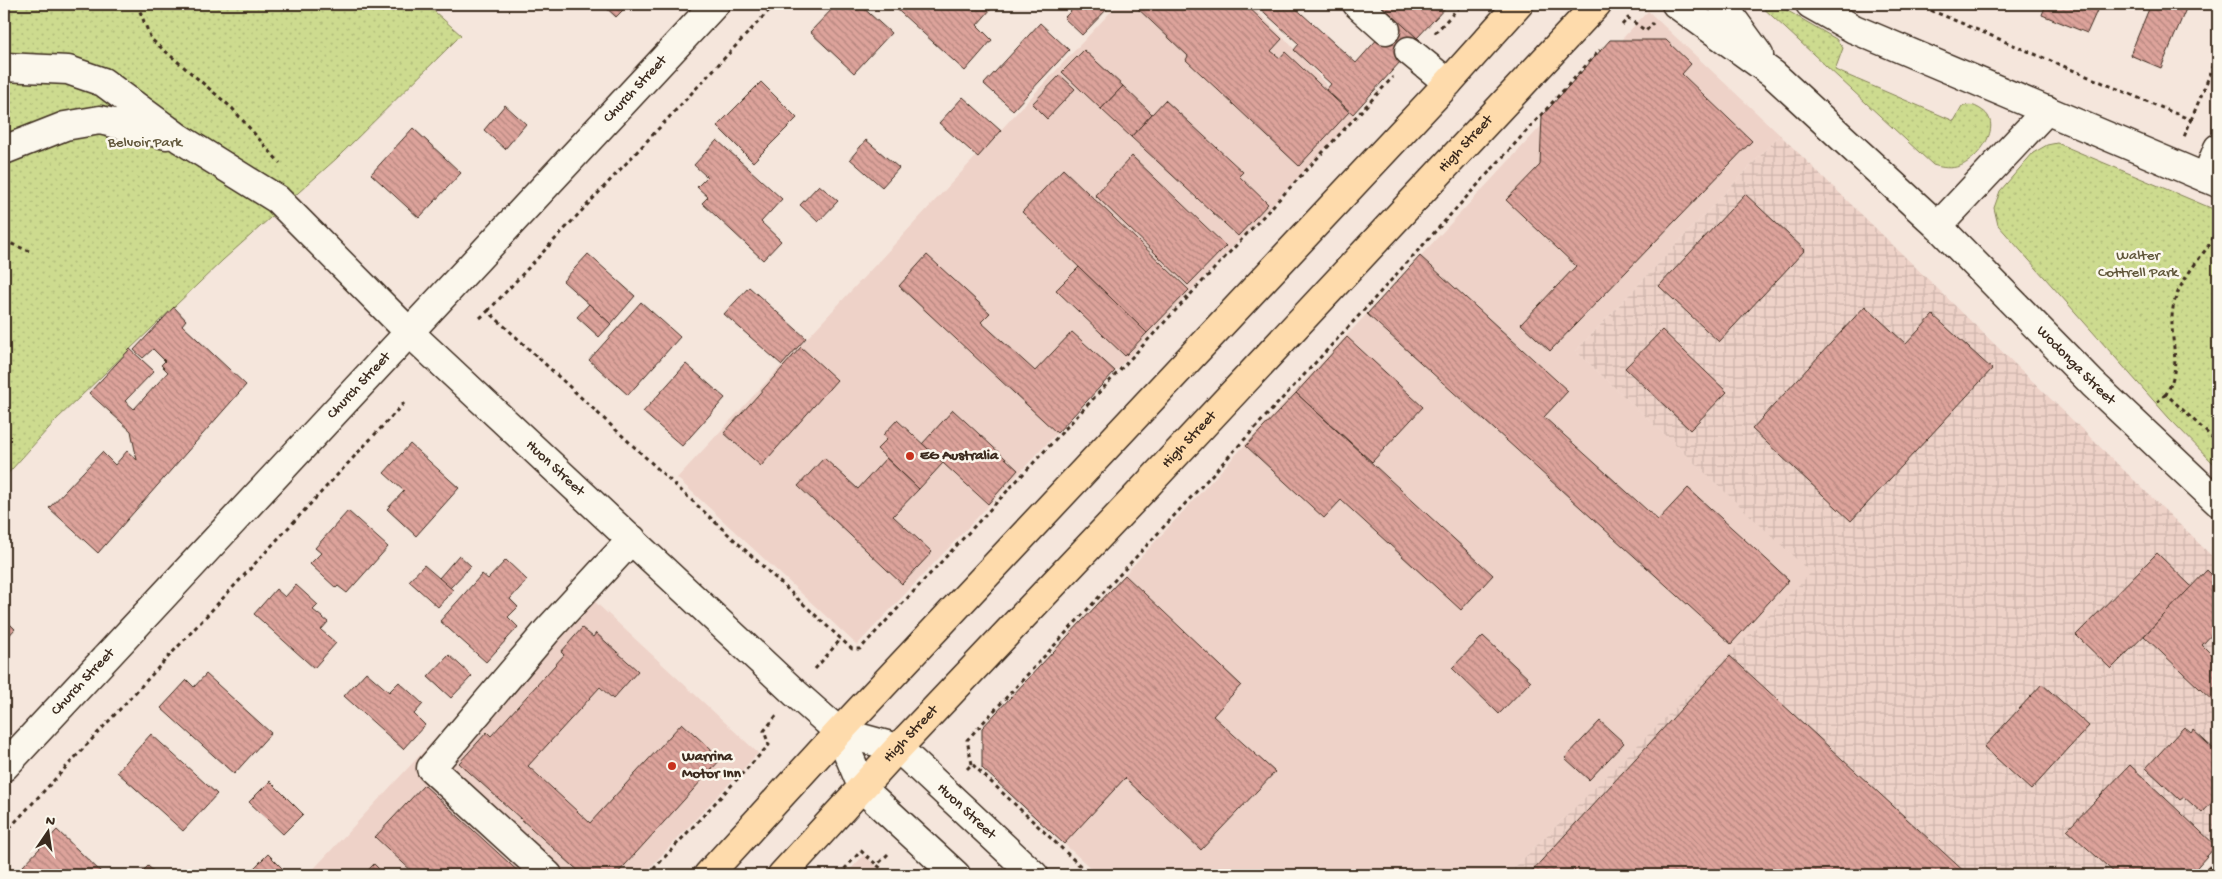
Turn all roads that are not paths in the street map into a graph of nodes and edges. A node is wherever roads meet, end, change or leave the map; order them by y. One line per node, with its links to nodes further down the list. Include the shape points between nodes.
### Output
1 (715, 4): 19 (street, Church Street)
2 (1357, 4): 8 (street)
3 (1519, 4): 12 (main road)
4 (1597, 4): 23 (main road, High Street)
5 (1722, 4): 11 (street, Wodonga Street)
6 (1810, 4): 13 (street, via 1854,29)
7 (1667, 11): 11 (street, Wodonga Street)
8 (1386, 30)
9 (1412, 53): 12 (street)
10 (4, 67): 14 (street, via 68,70 103,82)
11 (1773, 74): 18 (street, Wodonga Street)
12 (1448, 83): 22 (main road)
13 (2046, 110): 17 (street); 18 (street)
14 (179, 138): 16 (street, via 100,120 65,126); 19 (street, Huon Street, via 277,199)
15 (2218, 148): 17 (street)
16 (4, 150)
17 (2212, 181)
18 (1938, 226): 20 (street, Wodonga Street, via 2093,384)
19 (410, 333): 21 (street, Huon Street); 24 (street, Church Street)
20 (2218, 502)
21 (632, 539): 22 (street, Huon Street); 26 (street, via 547,631 431,768)
22 (839, 732): 23 (street); 25 (street); 27 (main road)
23 (898, 748): 25 (main road, High Street); 30 (street, Huon Street)
24 (4, 767)
25 (863, 789): 28 (main road, High Street); 29 (street)
26 (548, 875)
27 (708, 875)
28 (782, 875)
29 (956, 875)
30 (1034, 875)

